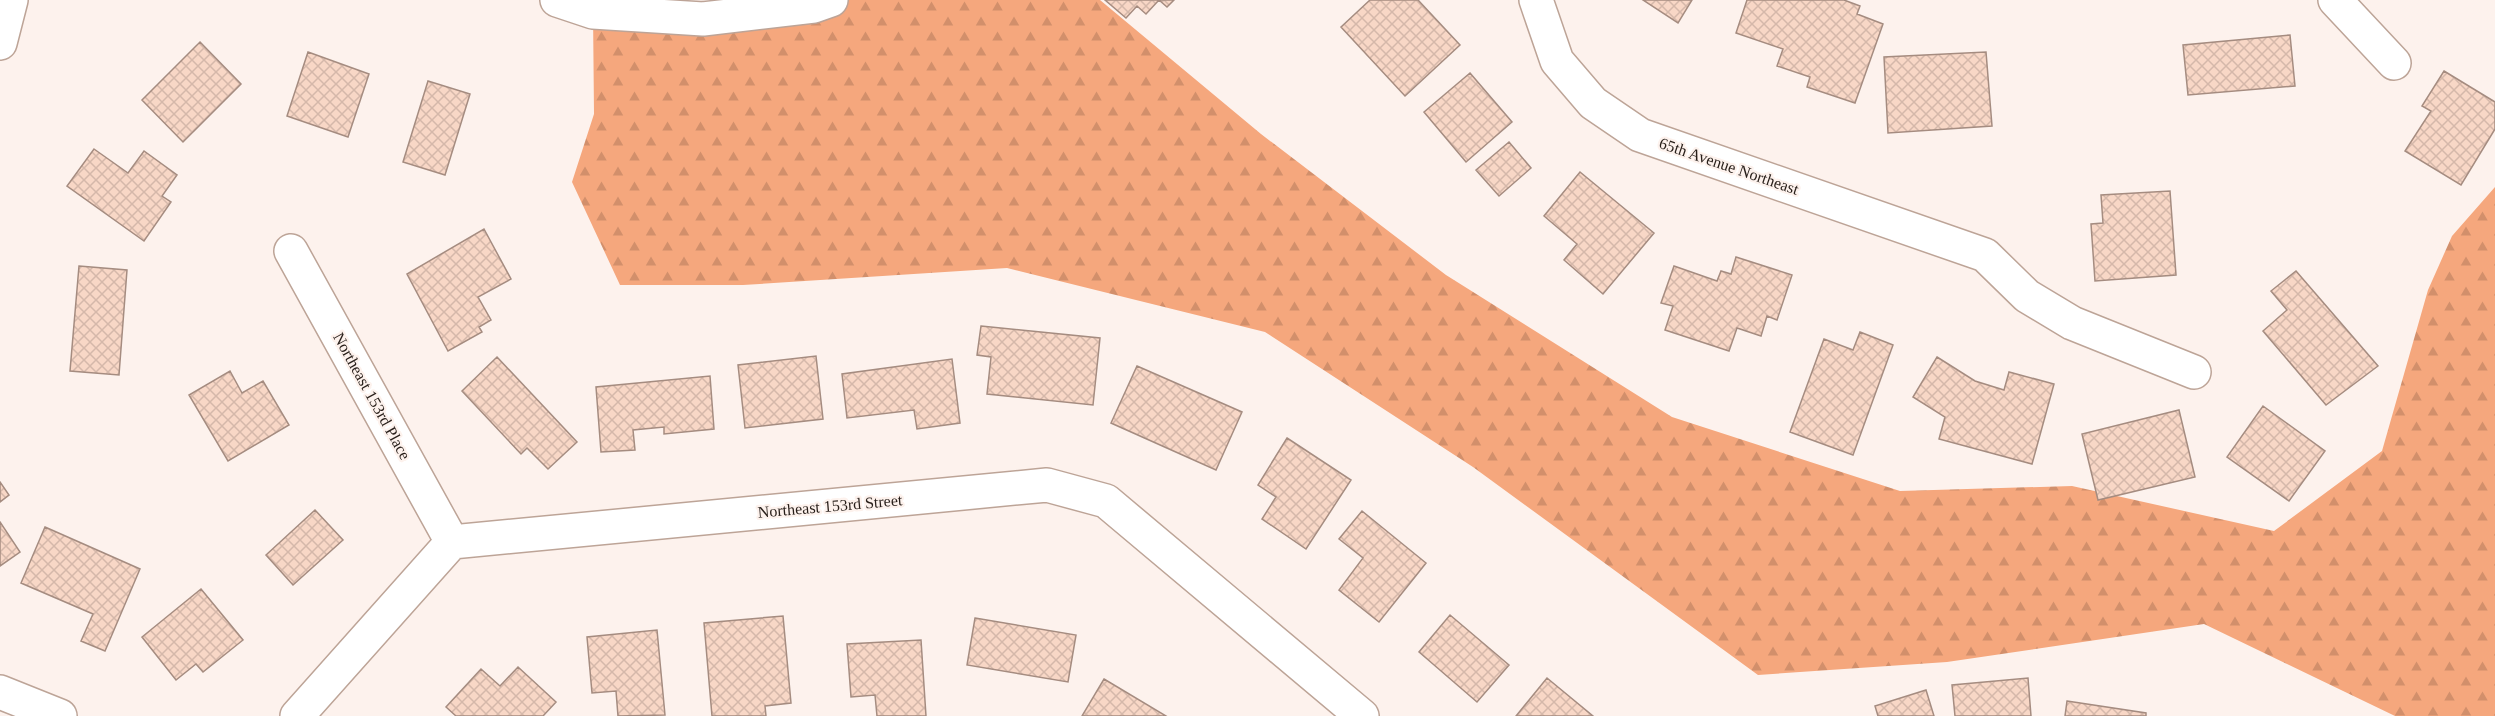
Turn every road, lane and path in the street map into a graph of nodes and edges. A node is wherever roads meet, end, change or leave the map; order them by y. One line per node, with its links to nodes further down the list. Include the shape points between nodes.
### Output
1 (11, 0): 6 (street)
2 (557, 0): 3 (street, via 593,12 703,18 814,6)
3 (831, 0)
4 (1536, 0): 9 (street, 65th Avenue Northeast, via 1557,61 1593,103 1640,135 1985,255 2027,296 2072,323)
5 (2335, 0): 7 (street)
6 (0, 43)
7 (2394, 63)
8 (291, 251): 10 (street, Northeast 153rd Place)
9 (2194, 372)
10 (452, 542): 13 (street); 14 (street, Northeast 153rd Street, via 1047,485 1106,501)
11 (0, 692): 12 (street)
12 (60, 716)
13 (297, 716)
14 (1362, 716)

